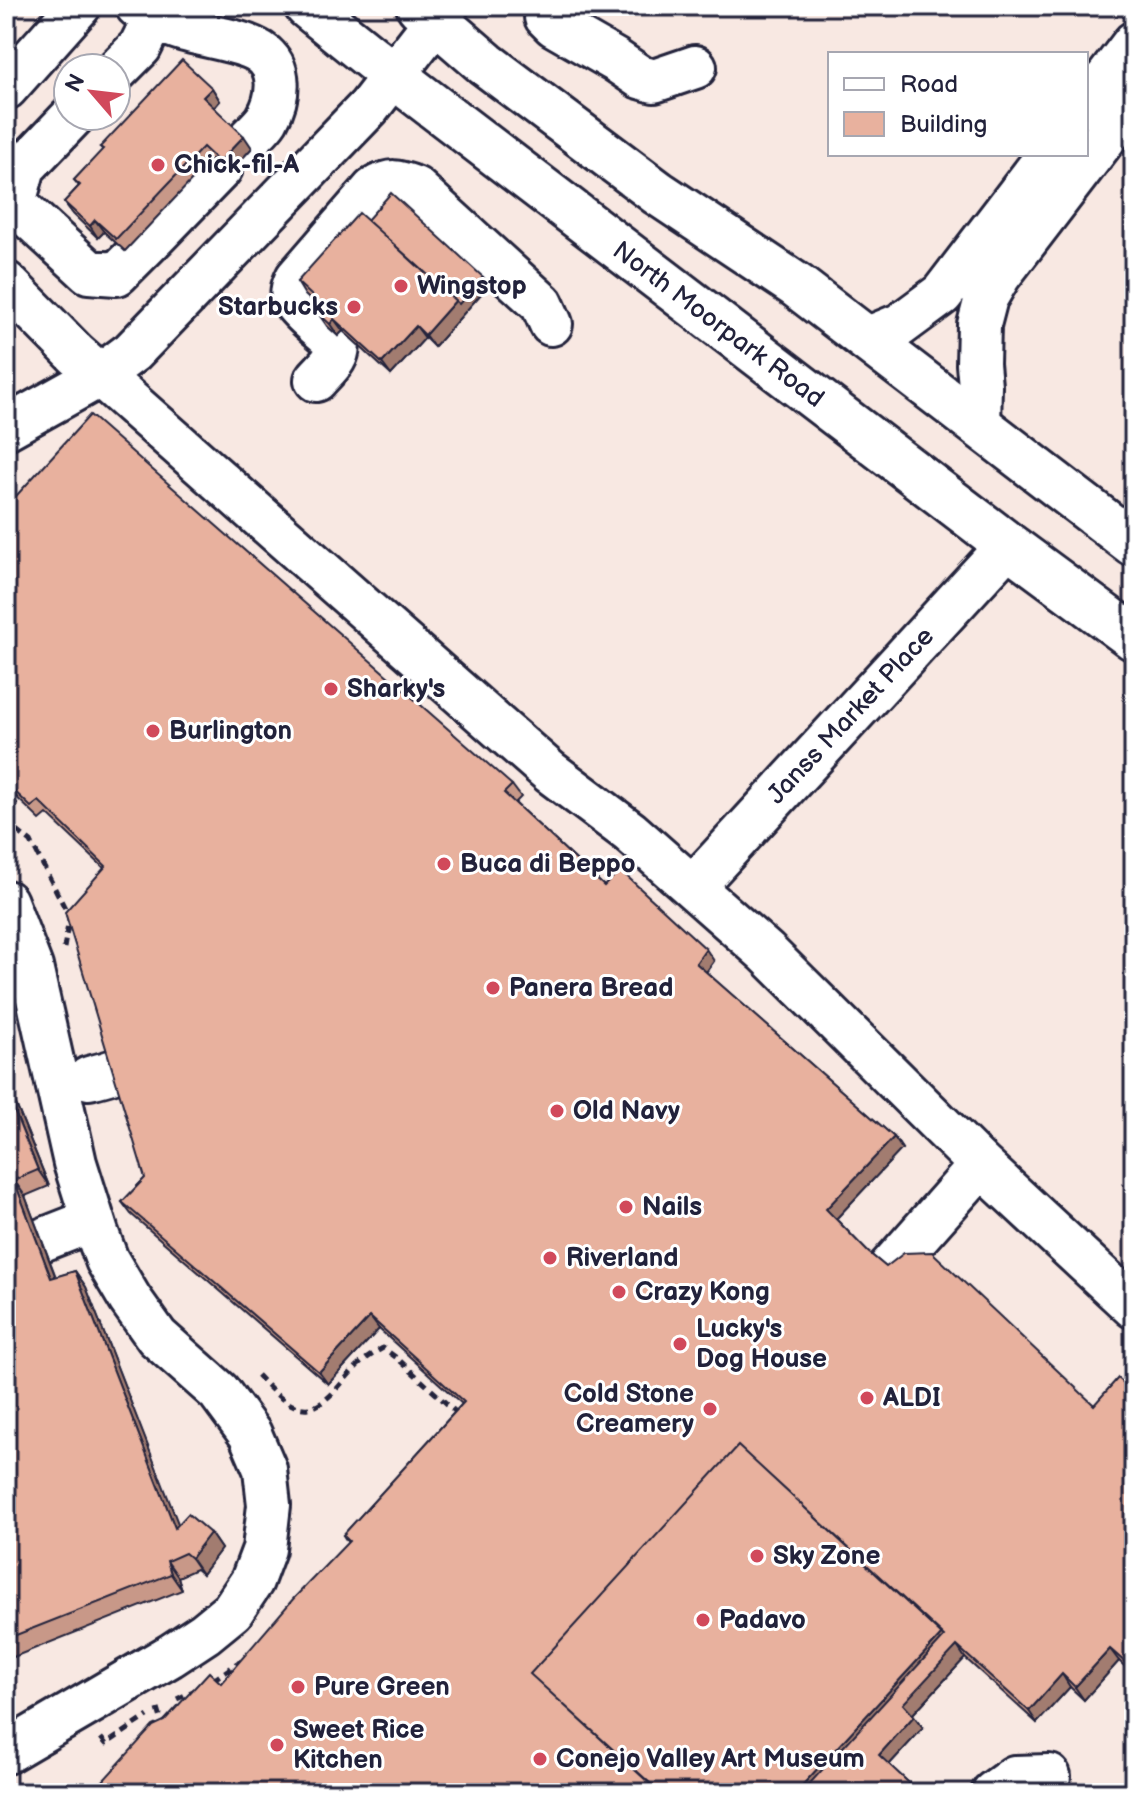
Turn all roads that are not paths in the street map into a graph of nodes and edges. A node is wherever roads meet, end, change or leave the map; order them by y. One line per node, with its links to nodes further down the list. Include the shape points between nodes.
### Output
1 (79, 6): 10 (street)
2 (307, 6): 9 (main road, North Moorpark Road)
3 (546, 6): 8 (street, via 546,17 554,25 640,77 654,81)
4 (434, 11): 9 (street); 19 (main road, via 486,64)
5 (146, 13): 7 (street, via 140,47); 16 (street, via 261,52 277,77 266,119 117,274 89,272 14,203)
6 (1134, 43): 11 (street)
7 (132, 55)
8 (695, 67)
9 (394, 76): 20 (street, via 143,341); 25 (main road, North Moorpark Road)
10 (6, 88)
11 (1107, 113): 13 (street)
12 (52, 132): 16 (street)
13 (1088, 142)
14 (1047, 156): 19 (street, via 942,294 900,325)
15 (1079, 156): 22 (street, via 986,298 979,325)
16 (15, 159)
17 (6, 283): 20 (street)
18 (551, 324): 21 (street, via 542,304 415,188 387,182 374,189 293,286 295,304 339,350)
19 (866, 339): 22 (main road)
20 (101, 375): 23 (street); 27 (street, via 448,707 550,772)
21 (316, 380)
22 (979, 425): 24 (main road)
23 (6, 428)
24 (1134, 544)
25 (1008, 545): 26 (main road, North Moorpark Road); 27 (street, Janss Market Place)
26 (1134, 638)
27 (693, 887): 31 (street)
28 (6, 902): 32 (street, via 31,967)
29 (186, 1012): 30 (street, via 144,1057)
30 (89, 1078)
31 (981, 1165): 34 (street); 35 (street)
32 (93, 1220): 33 (street); 36 (street, via 107,1260 157,1337 219,1392 250,1434 265,1469 269,1505 264,1549 242,1597 205,1633)
33 (42, 1240)
34 (1134, 1307)
35 (830, 1329)
36 (6, 1752)
37 (1049, 1776): 38 (street, via 1015,1777)
38 (993, 1793)

